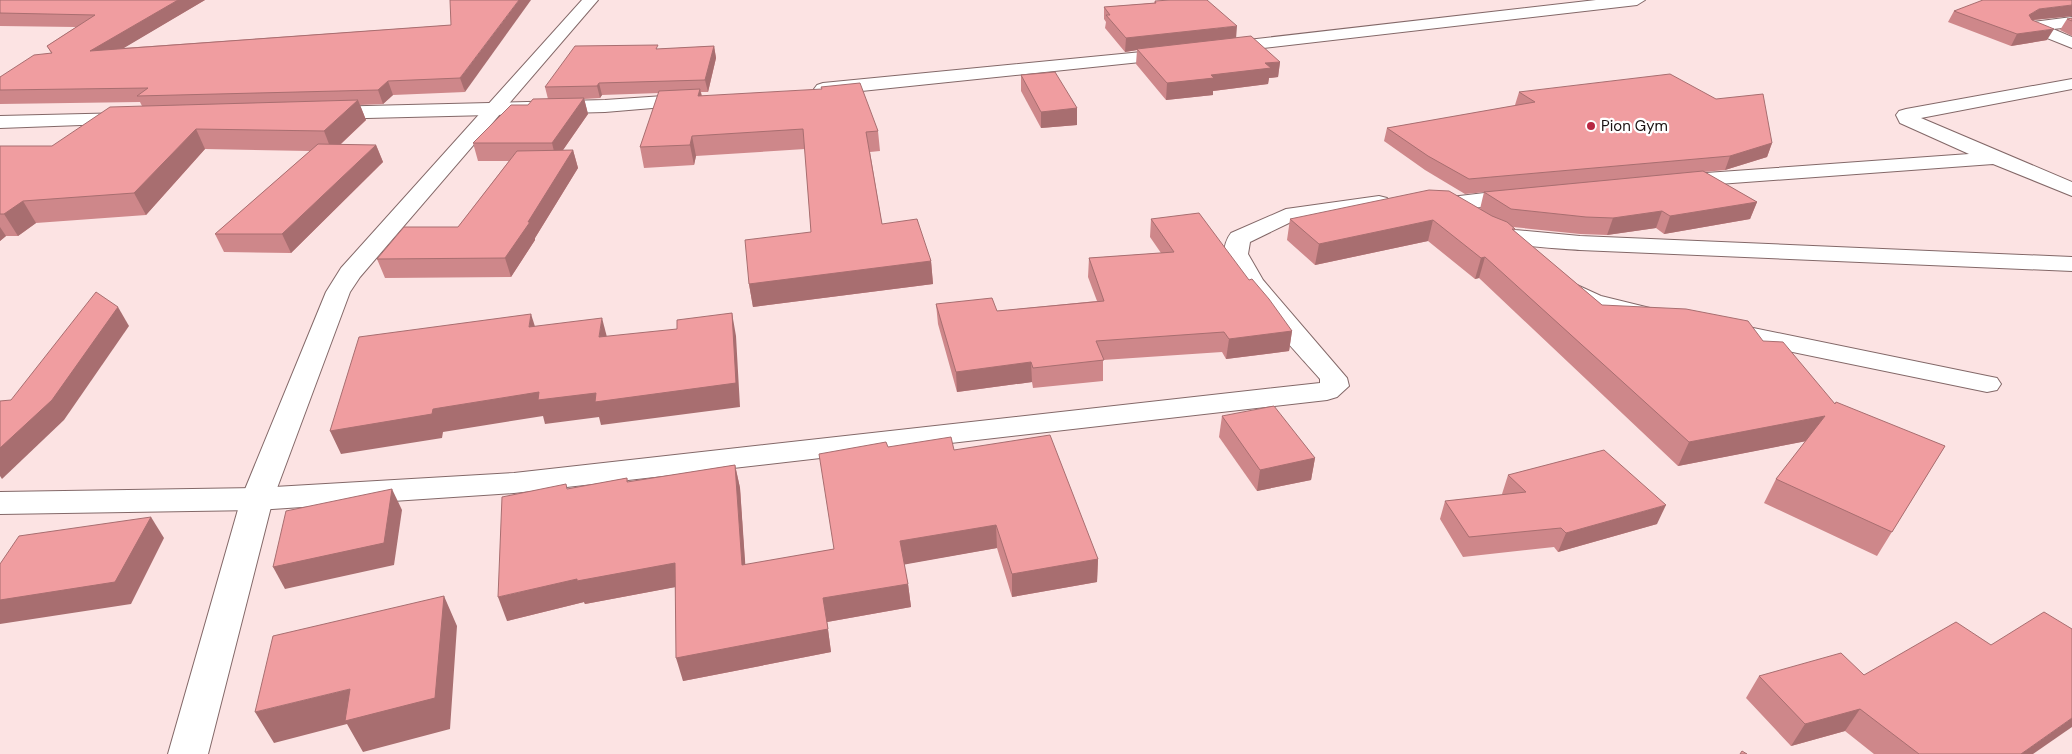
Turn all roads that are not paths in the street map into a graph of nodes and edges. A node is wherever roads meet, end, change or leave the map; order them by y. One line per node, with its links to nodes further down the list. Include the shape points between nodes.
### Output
1 (590, 0): 10 (street)
2 (1636, 0): 5 (street)
3 (2072, 22): 4 (street, via 2034,27)
4 (2072, 43)
5 (1208, 49)
6 (1189, 52): 8 (street)
7 (2072, 84): 14 (street, via 1906,115 1907,119)
8 (807, 91)
9 (710, 99): 10 (street)
10 (492, 109): 11 (street); 24 (street, via 350,273 338,292)
11 (305, 114)
12 (148, 118): 13 (street)
13 (0, 122)
14 (1996, 158): 15 (street); 16 (street)
15 (1655, 183)
16 (2072, 190)
17 (1539, 194): 18 (street)
18 (1451, 204): 19 (street, via 1491,230); 24 (street, via 1403,201 1286,216 1239,238 1236,254 1252,283 1333,378 1335,386 1327,391 514,483)
19 (1511, 237): 20 (street, via 1580,243); 21 (street, via 1566,287 1592,301)
20 (2072, 264)
21 (1665, 318)
22 (1703, 326): 23 (street)
23 (1987, 384)
24 (257, 499): 25 (street); 26 (street)
25 (0, 503)
26 (188, 754)

